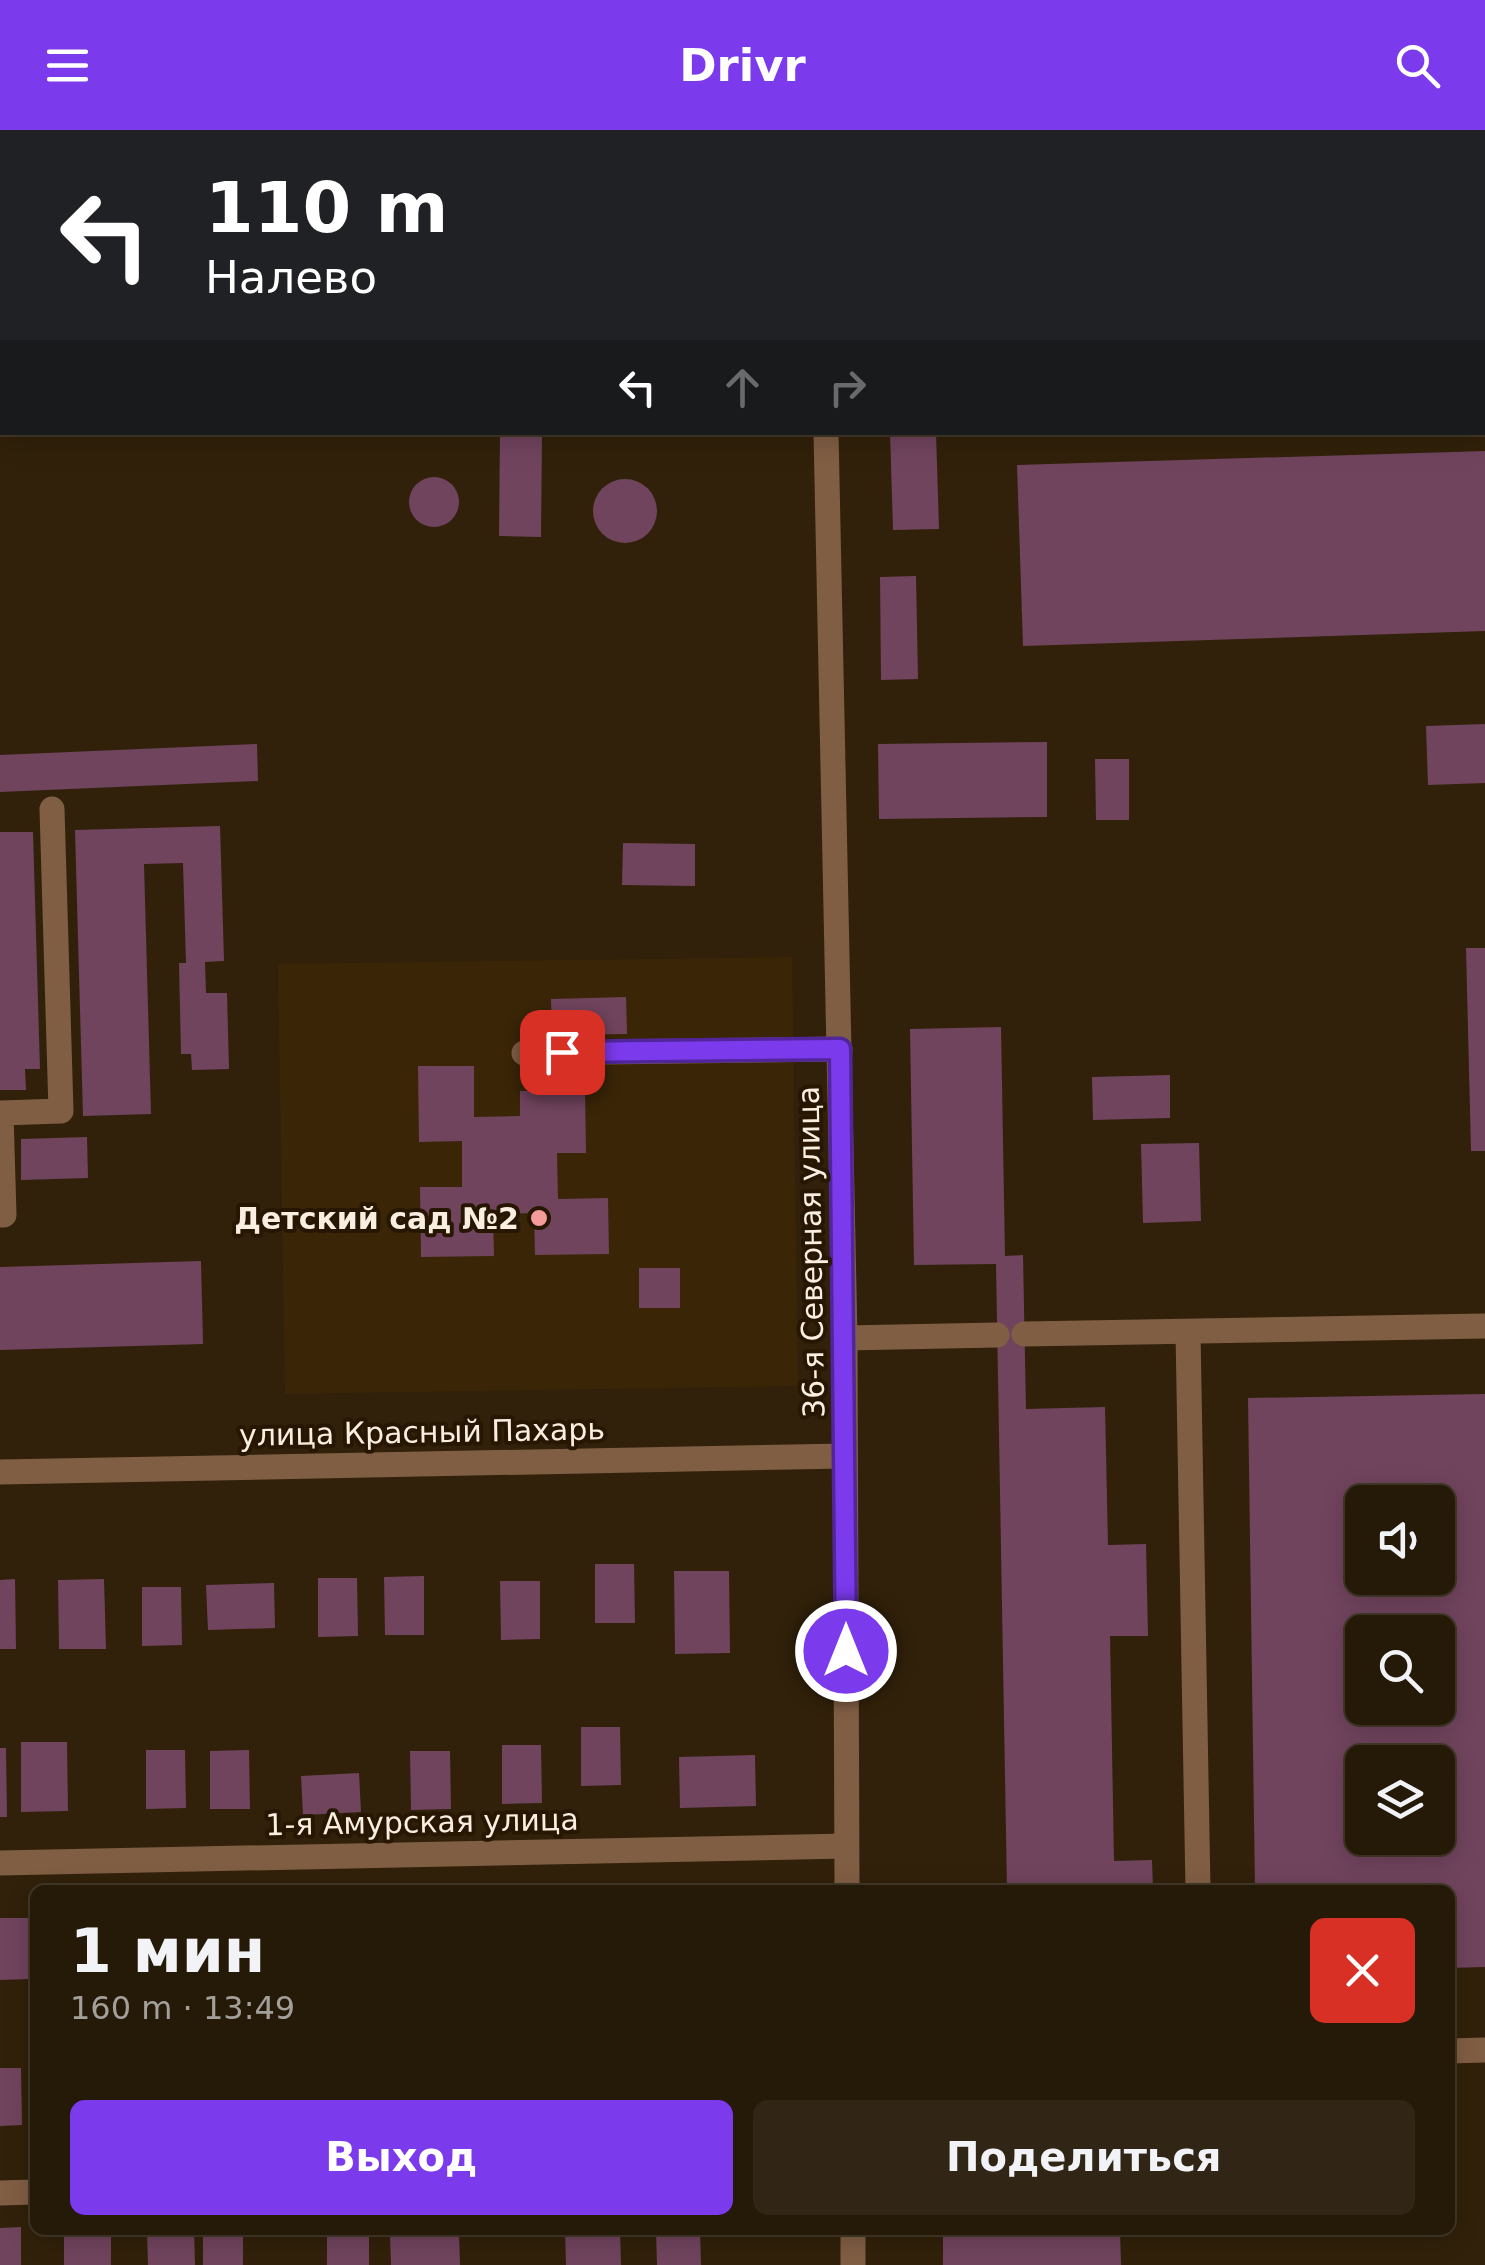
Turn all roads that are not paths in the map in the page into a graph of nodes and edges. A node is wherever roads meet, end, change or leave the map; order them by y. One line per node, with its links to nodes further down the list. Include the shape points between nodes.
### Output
1 (826, 435): 3 (street, 36-я Северная улица)
2 (52, 810): 5 (street, via 60,1111 1,1113)
3 (840, 1049): 4 (street); 10 (street, 36-я Северная улица)
4 (524, 1052)
5 (0, 1215)
6 (1485, 1326): 7 (street)
7 (1188, 1332): 8 (street); 16 (street)
8 (1024, 1334)
9 (997, 1335): 10 (street)
10 (845, 1338): 11 (street, 36-я Северная улица)
11 (846, 1456): 12 (street, улица Красный Пахарь); 13 (street, 36-я Северная улица)
12 (0, 1472)
13 (846, 1846): 14 (street, 1-я Амурская улица); 15 (street, 36-я Северная улица)
14 (0, 1863)
15 (846, 1885)
16 (1198, 1885)
17 (1485, 2050): 18 (street)
18 (1455, 2051)
19 (30, 2192): 20 (street)
20 (0, 2193)
21 (853, 2235): 22 (street)
22 (853, 2265)

